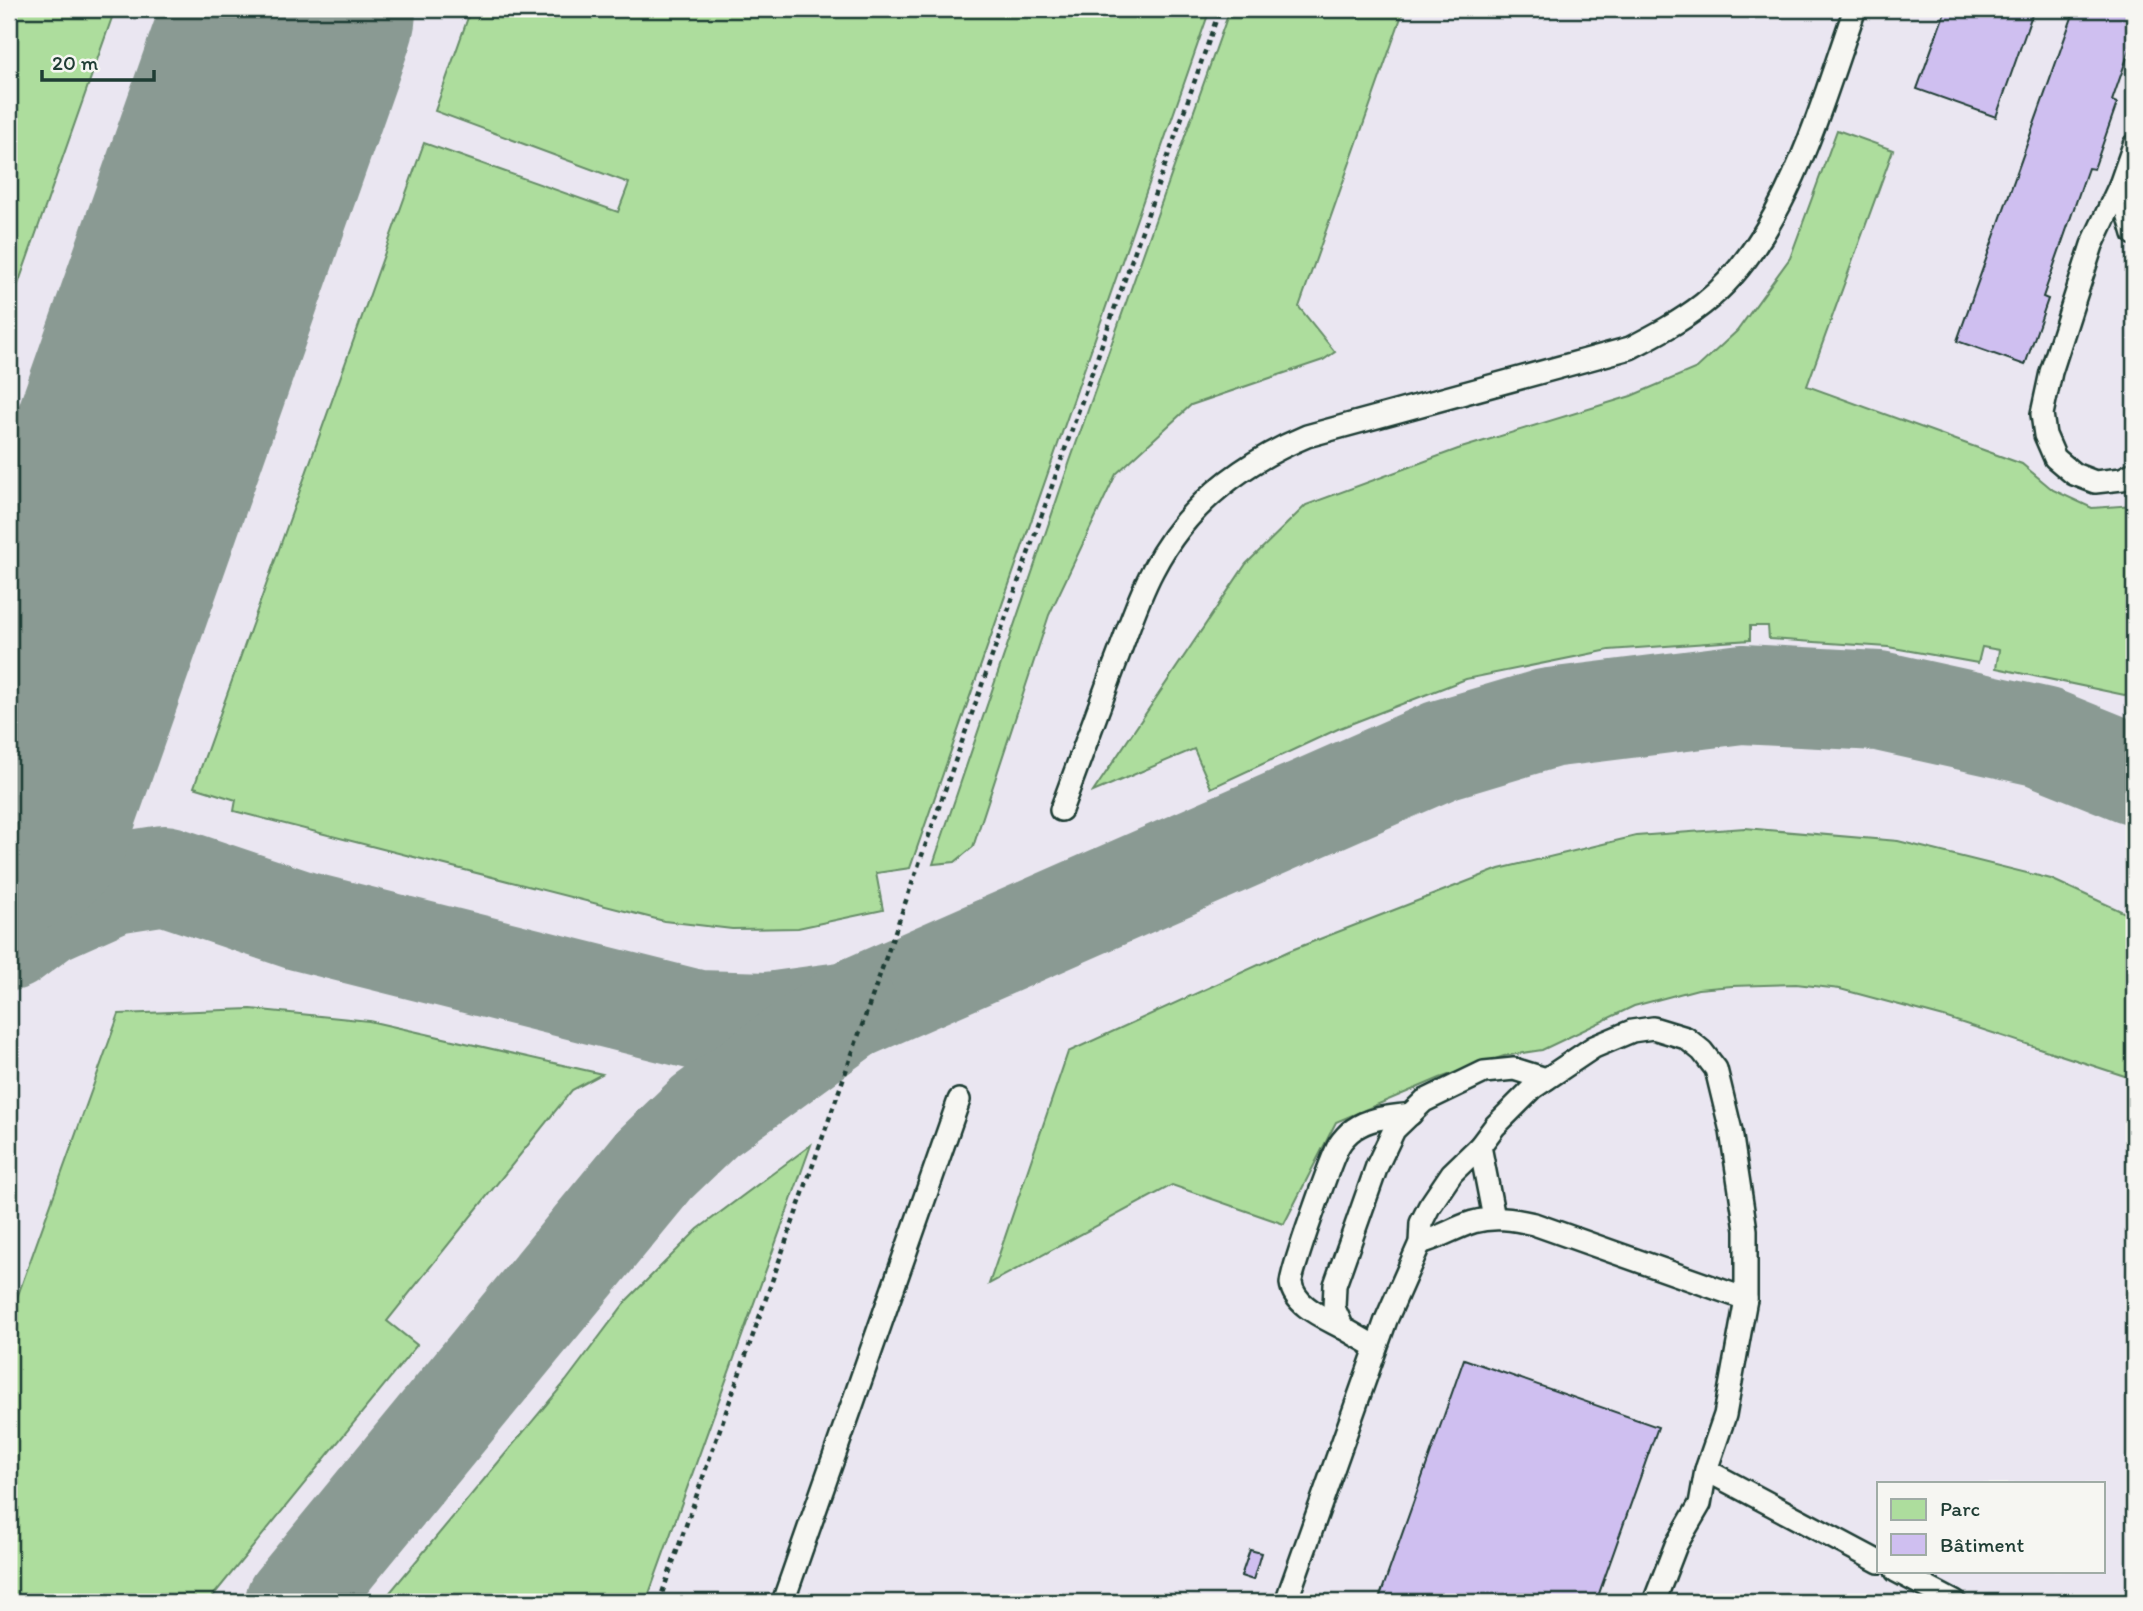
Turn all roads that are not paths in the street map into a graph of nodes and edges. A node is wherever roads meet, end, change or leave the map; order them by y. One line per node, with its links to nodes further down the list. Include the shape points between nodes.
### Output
1 (1855, 9): 6 (lane, via 1797,172 1741,264 1704,303 1630,348 1307,436 1236,473 1200,504 1167,545 1142,594)
2 (2134, 145): 3 (lane)
3 (2120, 185): 4 (lane); 5 (lane, via 2092,245 2042,414 2055,458 2074,474 2095,482 2122,480)
4 (2134, 234)
5 (2134, 473)
6 (1061, 810)
7 (1546, 1079): 9 (lane, via 1514,1069 1484,1072 1424,1101); 10 (lane, via 1532,1088); 13 (lane, via 1594,1047 1632,1031 1653,1028 1672,1032 1702,1051 1716,1069 1731,1131 1746,1230)
8 (959, 1100): 19 (lane)
9 (1411, 1114): 14 (lane, via 1394,1130 1377,1166 1335,1284 1334,1308); 14 (lane, via 1372,1119 1338,1145 1296,1261 1291,1282 1297,1298)
10 (1480, 1146): 11 (lane); 12 (lane, via 1452,1173 1429,1207 1421,1223)
11 (1494, 1218): 12 (lane); 13 (lane, via 1534,1224)
12 (1420, 1243): 15 (lane)
13 (1746, 1299): 16 (lane, via 1726,1415)
14 (1343, 1328): 15 (lane)
15 (1376, 1347): 20 (lane)
16 (1706, 1469): 17 (lane); 21 (lane, via 1699,1504 1676,1545)
17 (1877, 1561)
18 (1898, 1572): 22 (lane)
19 (783, 1602)
20 (1286, 1602)
21 (1654, 1602)
22 (1955, 1602)

